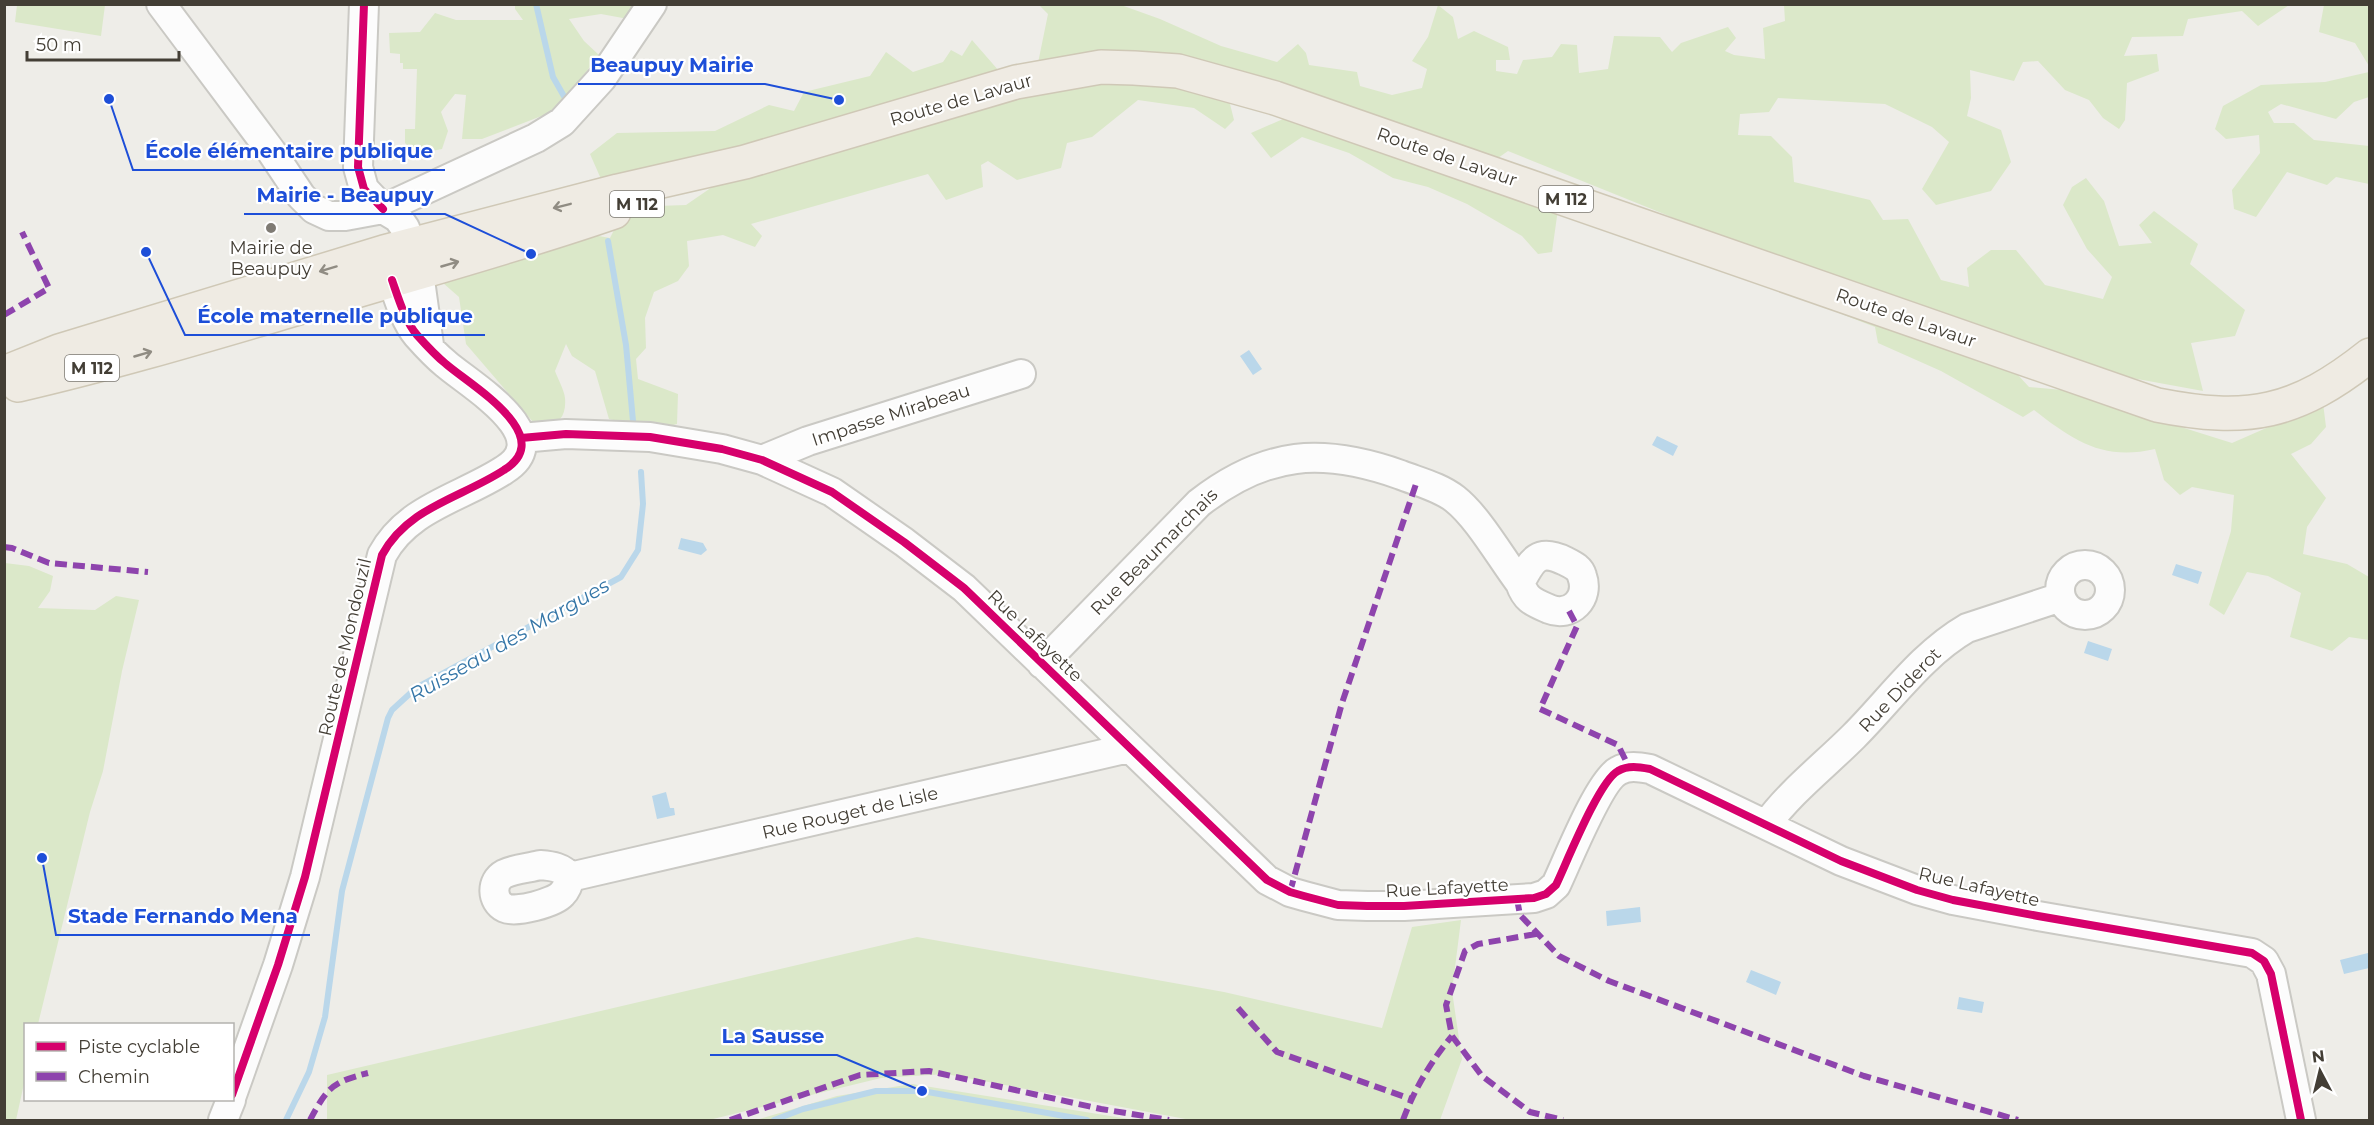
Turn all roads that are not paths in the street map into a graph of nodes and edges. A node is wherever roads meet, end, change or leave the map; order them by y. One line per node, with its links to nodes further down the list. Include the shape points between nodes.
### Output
1 (160, 4): 4 (street, via 271,151 300,196 314,209 329,216 345,216)
2 (364, 4): 4 (street, via 358,167 364,189)
3 (652, 4): 4 (street, via 602,78 562,122 536,138)
4 (382, 209): 5 (street, via 380,235)
5 (402, 263): 6 (main road, Route de Lavaur / M 112, via 618,191 745,162 1016,82 1101,67 1178,71 1275,98 2157,405 2223,415 2269,411 2318,392); 7 (main road, Route de Lavaur / M 112, one-way to 7, via 59,351); 9 (main road, Route de Lavaur / M 112, one-way to 5, via 97,367); 10 (street, via 429,345 443,362 506,412 517,426)
6 (2370, 355)
7 (4, 374)
8 (1021, 374): 11 (street, Impasse Mirabeau, via 808,441)
9 (4, 388)
10 (519, 449): 11 (street, Rue Lafayette, via 554,434 650,437); 18 (street, Route de Mondouzil, via 504,470 405,524 382,555 305,877)
11 (762, 460): 14 (street, Rue Lafayette, via 832,492 904,542 964,588)
12 (1520, 583): 14 (street, Rue Beaumarchais, via 1470,515 1455,499 1439,490 1359,463 1312,457 1287,459 1242,474 1199,503)
13 (2061, 597): 16 (street, Rue Diderot, via 1955,635 1781,804)
14 (1042, 664): 15 (street, Rue Lafayette)
15 (1129, 748): 16 (street, Rue Lafayette, via 1267,880 1290,892 1338,905 1404,906 1546,894 1556,885 1604,784 1619,770 1629,767 1650,769); 17 (street, Rue Rouget de Lisle)
16 (1766, 825): 21 (street, Rue Lafayette, via 1878,877 1953,900 2252,953 2264,961 2271,974)
17 (570, 877)
18 (234, 1089)
19 (231, 1101): 20 (street)
20 (223, 1120)
21 (2301, 1120)

